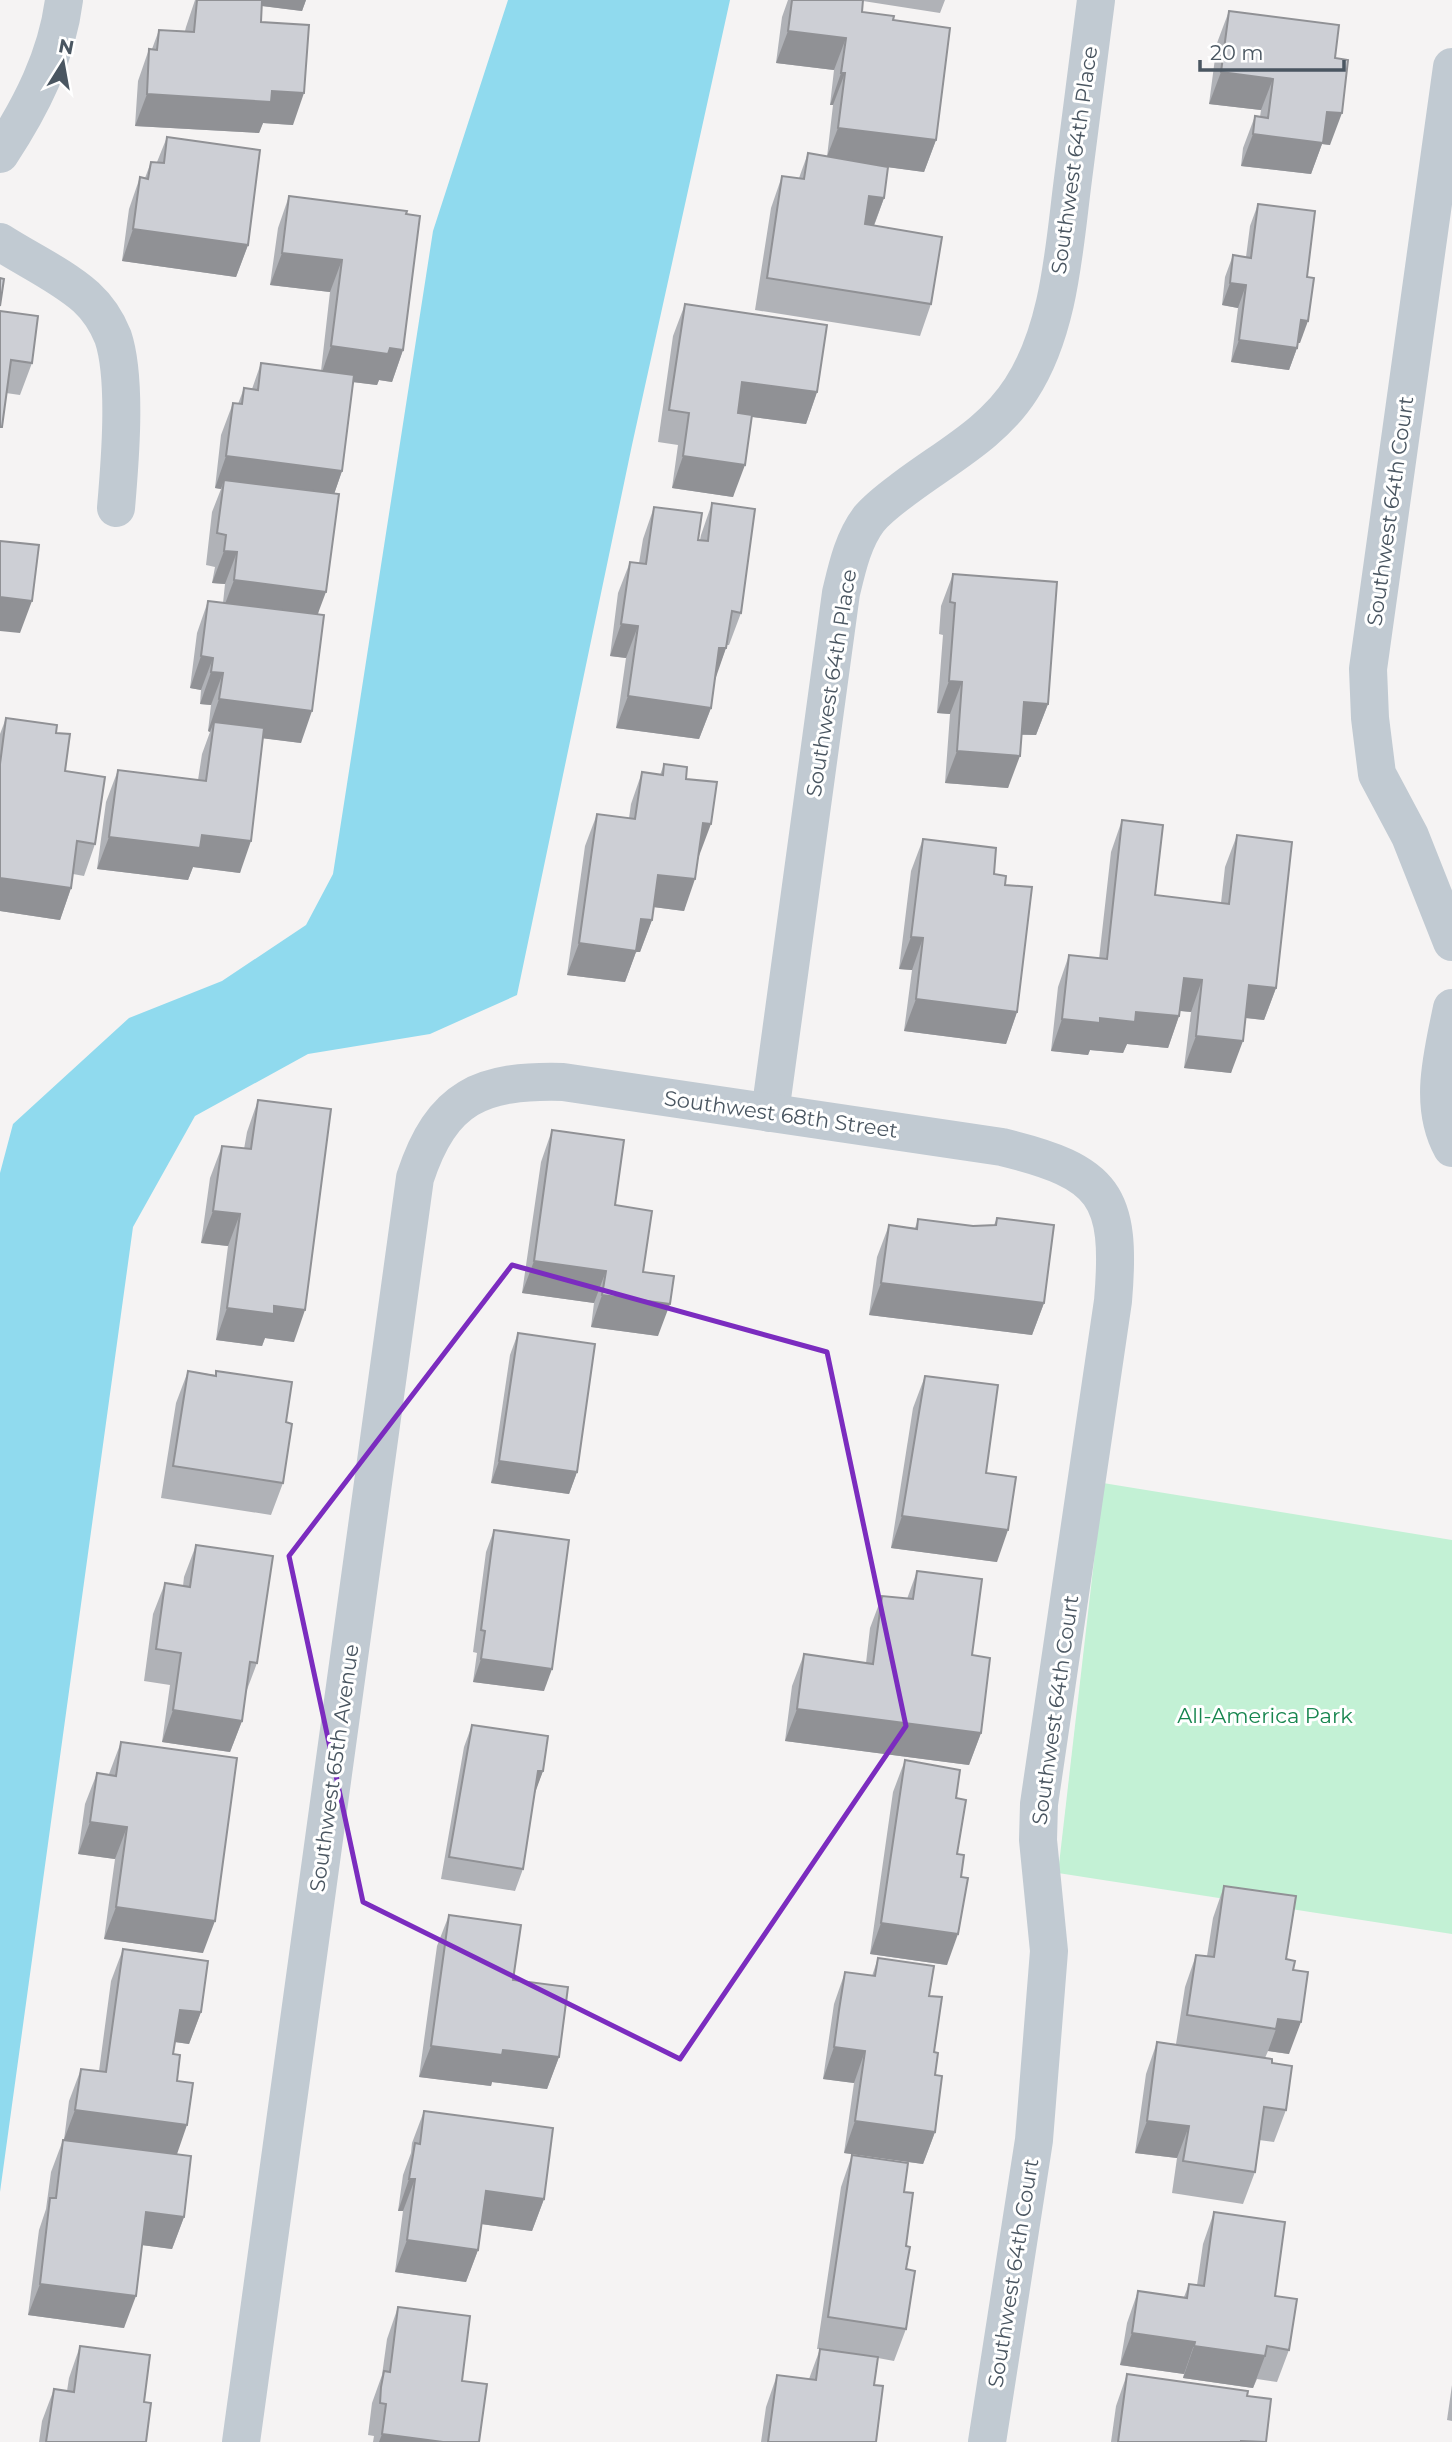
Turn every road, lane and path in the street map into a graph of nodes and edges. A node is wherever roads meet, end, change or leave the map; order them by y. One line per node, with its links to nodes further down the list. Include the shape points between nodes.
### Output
1 (64, 0): 4 (street, via 50,60)
2 (1096, 0): 10 (street, Southwest 64th Place, via 1058,281 1030,374 1009,407 979,435 869,520 847,565)
3 (1452, 67): 7 (street, Southwest 64th Court, via 1368,669 1377,774 1410,836)
4 (0, 155)
5 (0, 242): 6 (street, via 86,297 113,337 120,416)
6 (116, 508)
7 (1452, 942)
8 (1452, 1008): 11 (street, via 1439,1095 1445,1135)
9 (458, 1105): 10 (street, Southwest 68th Street, via 477,1092 534,1081); 13 (street, Southwest 65th Avenue, via 436,1131 415,1178)
10 (770, 1113): 12 (street, Southwest 68th Street, via 1002,1147 1065,1166)
11 (1452, 1148)
12 (1098, 1190): 14 (street, Southwest 64th Court, via 1114,1234 1113,1301 1039,1804 1049,1951 1039,2091)
13 (242, 2442)
14 (987, 2442)

